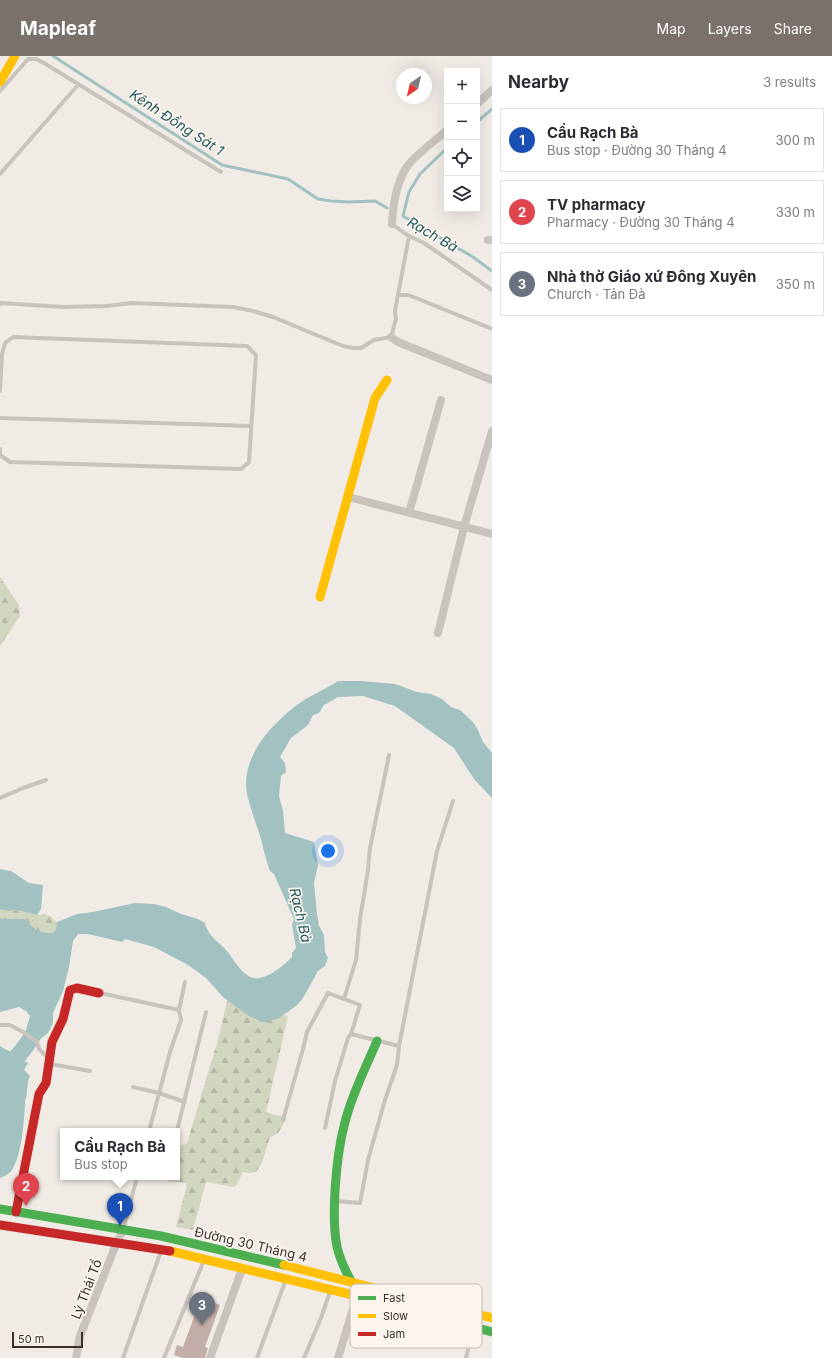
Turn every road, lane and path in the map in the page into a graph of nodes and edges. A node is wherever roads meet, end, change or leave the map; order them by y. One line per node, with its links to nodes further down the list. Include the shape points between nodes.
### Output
1 (15, 56): 2 (main road)
2 (0, 82)
3 (78, 84): 5 (lane, via 36,59 28,59); 8 (lane); 9 (lane)
4 (492, 90): 6 (street)
5 (0, 91)
6 (480, 101)
7 (444, 133): 10 (street, via 409,164 400,181 393,206)
8 (221, 172)
9 (0, 174)
10 (392, 224): 11 (lane)
11 (409, 236): 12 (lane, via 424,243); 13 (lane)
12 (492, 290)
13 (398, 295): 15 (lane, via 408,295); 16 (lane)
14 (0, 304): 16 (lane, via 63,307 131,303 233,307 273,317 353,348)
15 (492, 329)
16 (391, 337): 18 (street)
17 (387, 380): 25 (main road, via 376,398)
18 (492, 380)
19 (0, 391): 22 (lane, via 2,354 5,343 13,337 247,346 256,355)
20 (441, 400): 26 (street)
21 (0, 418): 22 (lane)
22 (251, 426): 24 (lane, via 249,462 241,469 10,462 0,455)
23 (492, 431): 27 (street)
24 (0, 449)
25 (348, 497): 26 (street); 29 (main road)
26 (409, 513): 27 (street)
27 (464, 527): 28 (street); 30 (street)
28 (492, 534)
29 (320, 597)
30 (438, 633)
31 (389, 755): 37 (lane, via 370,848 356,960)
32 (46, 780): 33 (lane)
33 (0, 798)
34 (453, 801): 43 (lane, via 437,851)
35 (185, 982): 38 (lane)
36 (99, 992): 38 (lane); 44 (main road, via 77,988 70,990 63,1019 52,1042)
37 (344, 999): 41 (lane, via 360,1005); 49 (lane, via 328,993 310,1023)
38 (179, 1010): 47 (lane, via 181,1020)
39 (206, 1012): 48 (lane)
40 (0, 1025): 44 (lane, via 10,1026 37,1042 39,1049)
41 (351, 1034): 42 (lane); 52 (lane, via 335,1081)
42 (377, 1041): 43 (lane); 54 (main road, via 344,1125)
43 (398, 1046): 54 (lane, via 397,1065 370,1154 360,1204)
44 (50, 1062): 45 (lane); 56 (main road, via 46,1083 39,1094)
45 (90, 1071)
46 (133, 1087): 47 (lane)
47 (159, 1093): 48 (lane); 50 (lane)
48 (185, 1102): 51 (lane)
49 (283, 1120)
50 (150, 1128)
51 (178, 1128)
52 (325, 1128)
53 (136, 1180): 58 (lane)
54 (335, 1201): 67 (main road, via 337,1246 340,1260)
55 (0, 1210): 56 (main road, Đường 30 Tháng 4)
56 (16, 1212): 58 (main road, Đường 30 Tháng 4)
57 (0, 1225): 59 (main road, Đường 30 Tháng 4)
58 (123, 1230): 59 (street, Lý Thái Tổ); 61 (main road, Đường 30 Tháng 4)
59 (117, 1242): 60 (main road, Đường 30 Tháng 4); 77 (street, Lý Thái Tổ, via 80,1336)
60 (161, 1249): 62 (main road, Đường 30 Tháng 4); 78 (lane)
61 (225, 1251): 63 (main road); 65 (main road, Đường 30 Tháng 4)
62 (205, 1259): 63 (main road, Đường 30 Tháng 4); 79 (lane)
63 (222, 1263): 64 (main road, Đường 30 Tháng 4)
64 (242, 1269): 66 (main road, Đường 30 Tháng 4); 80 (street)
65 (335, 1277): 67 (main road, Đường 30 Tháng 4); 69 (main road)
66 (286, 1279): 69 (main road, Đường 30 Tháng 4); 81 (lane)
67 (351, 1281): 68 (main road, Đường 30 Tháng 4)
68 (360, 1284)
69 (331, 1289): 70 (main road, Đường 30 Tháng 4); 82 (lane)
70 (350, 1294)
71 (482, 1315): 72 (main road, Đường 30 Tháng 4)
72 (492, 1318)
73 (350, 1319): 83 (street)
74 (482, 1329): 75 (main road, Đường 30 Tháng 4)
75 (492, 1332)
76 (469, 1348): 84 (lane)
77 (76, 1358)
78 (123, 1358)
79 (164, 1358)
80 (210, 1358)
81 (257, 1358)
82 (304, 1358)
83 (338, 1358)
84 (466, 1358)

